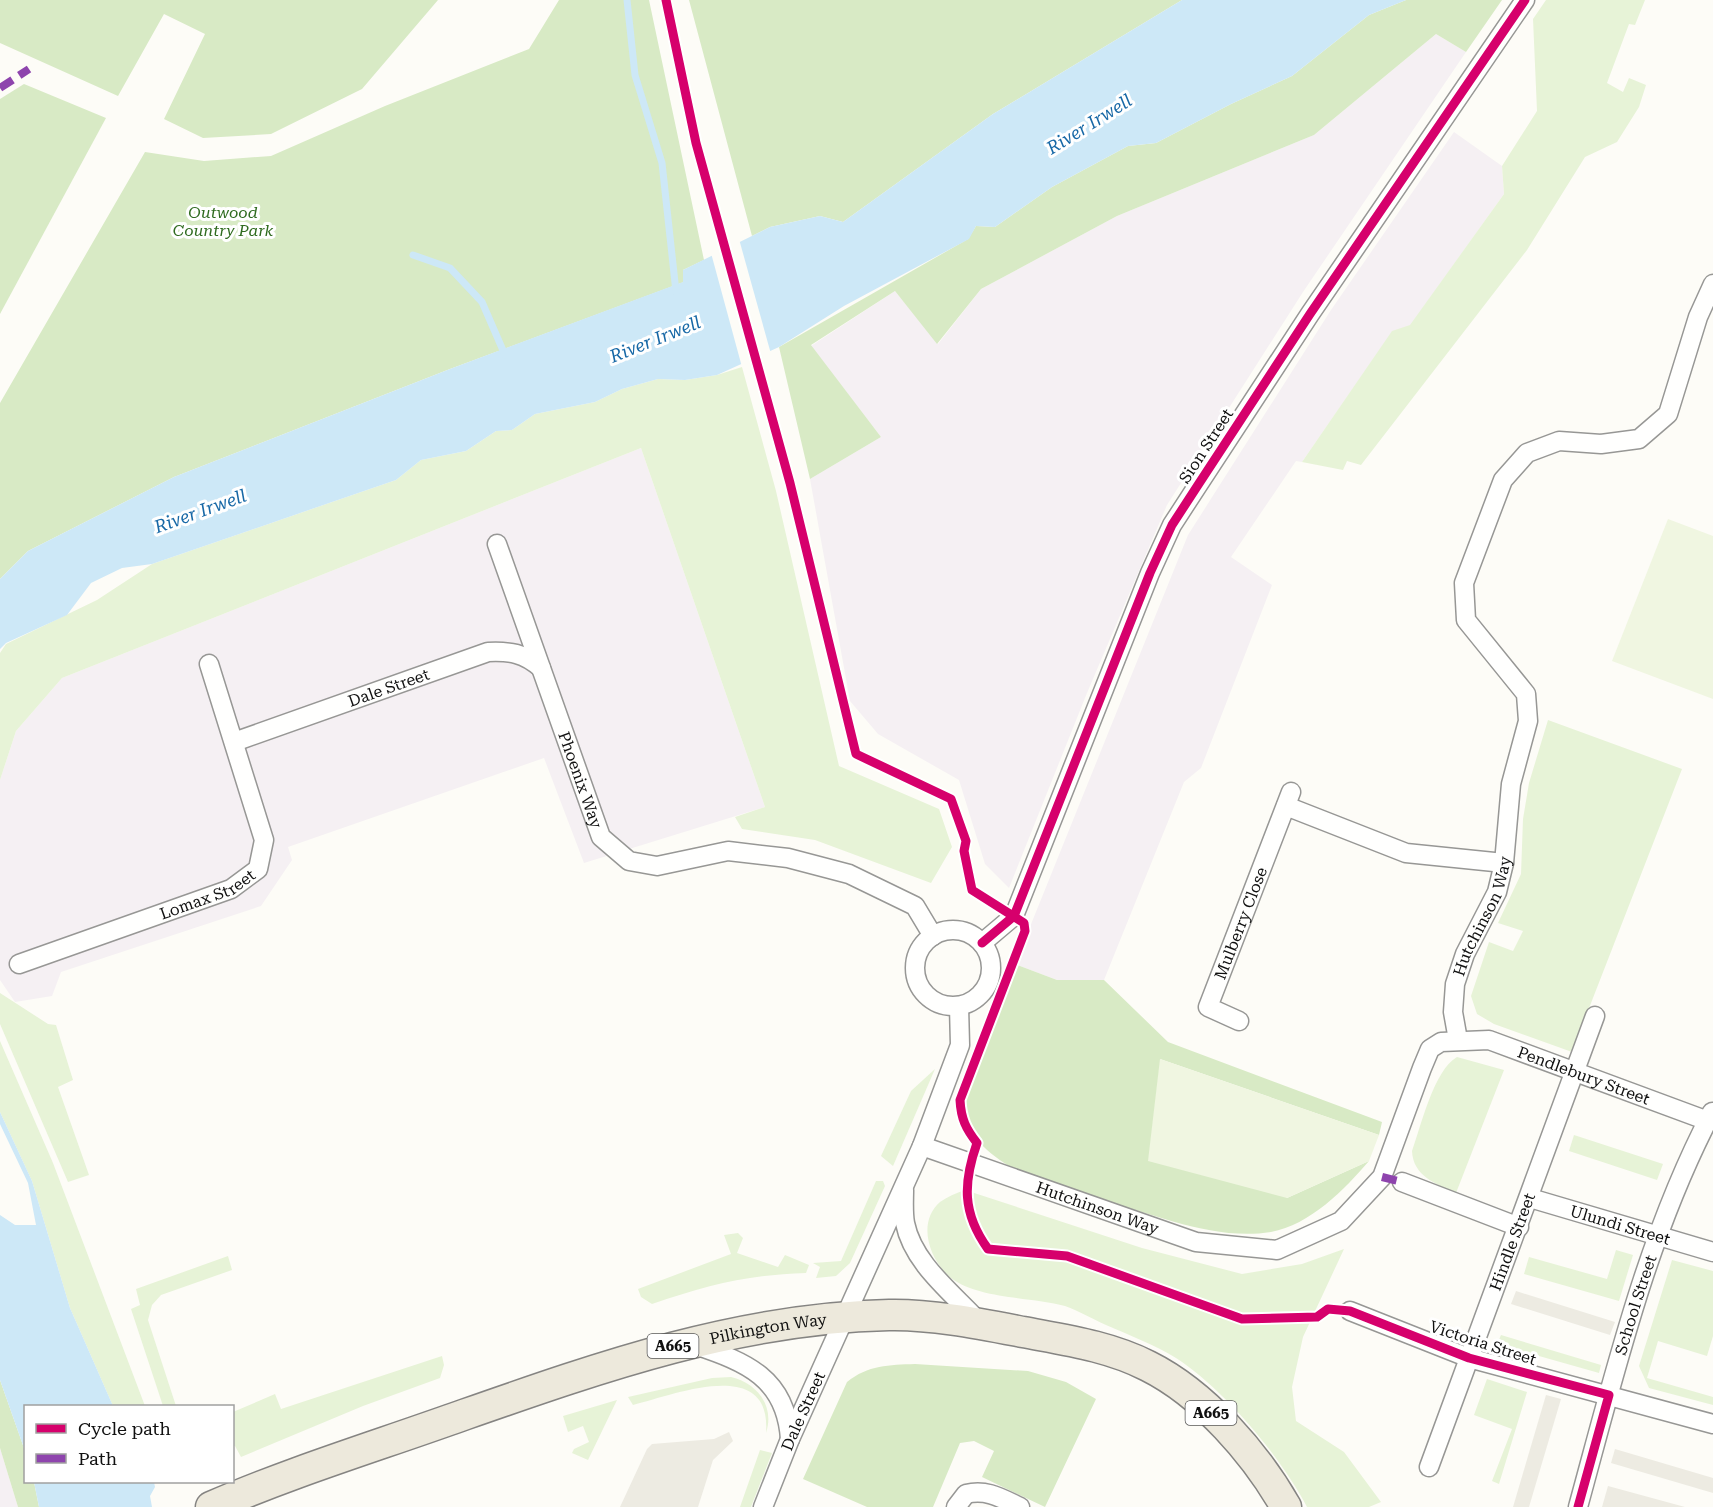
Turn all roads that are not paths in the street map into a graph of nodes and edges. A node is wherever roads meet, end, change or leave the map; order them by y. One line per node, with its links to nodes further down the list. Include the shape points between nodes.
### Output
1 (1525, 0): 9 (street, Sion Street, via 1310,314 1172,525 1014,916)
2 (1713, 284): 7 (street, Hutchinson Way, via 1698,317 1668,414 1639,439 1601,444 1559,441 1527,453 1503,480 1474,555 1464,583 1466,620 1526,694 1528,721 1511,784)
3 (497, 544): 5 (street, Phoenix Way)
4 (209, 664): 6 (street, Lomax Street)
5 (541, 669): 6 (street, Dale Street, via 528,657 511,651 488,652); 8 (street, Phoenix Way, via 601,837 629,861 657,866 728,852 788,858 849,874 915,906)
6 (234, 742): 10 (street, Lomax Street, via 264,840 258,869 231,889)
7 (1504, 863): 13 (street, Mulberry Close, via 1406,853 1363,838 1289,799 1208,1007); 14 (street, Hutchinson Way, via 1497,892 1465,954 1455,984 1453,1012)
8 (933, 936): 9 (street, via 953,930 974,936); 11 (street, via 918,955 917,979 929,997 948,1006)
9 (982, 943): 11 (street, via 991,964 987,986 979,996)
10 (19, 964)
11 (959, 1006): 17 (street, Dale Street, via 960,1045)
12 (1595, 1016): 15 (street, Hindle Street)
13 (1239, 1021)
14 (1458, 1040): 15 (street, Pendlebury Street, via 1489,1040); 17 (street, Hutchinson Way, via 1441,1042 1430,1049 1382,1177 1341,1221 1277,1250 1197,1242)
15 (1573, 1073): 16 (street, Pendlebury Street); 20 (street, Hindle Street)
16 (1710, 1116): 22 (street, School Street)
17 (922, 1146): 19 (street, Dale Street)
18 (1402, 1182): 21 (street)
19 (903, 1185): 25 (street, Dale Street); 26 (street, via 905,1224 921,1259)
20 (1530, 1198): 21 (street, Hindle Street); 22 (street, Ulundi Street)
21 (1519, 1227): 28 (street, Hindle Street)
22 (1656, 1236): 23 (street, Ulundi Street); 29 (street, School Street, via 1630,1313)
23 (1713, 1252)
24 (1350, 1311): 28 (street, Victoria Street)
25 (845, 1317): 26 (main road, Pilkington Way / A665, via 892,1314); 27 (main road, Pilkington Way / A665, via 735,1331); 31 (street, Dale Street)
26 (981, 1324): 37 (main road, Pilkington Way / A665, via 1074,1341 1148,1366 1241,1441)
27 (688, 1342): 31 (street, via 752,1368 767,1381 789,1420); 34 (main road, Pilkington Way / A665, via 506,1399)
28 (1469, 1358): 29 (street, Victoria Street); 32 (street, Hindle Street)
29 (1609, 1395): 30 (street, Victoria Street); 38 (street, School Street)
30 (1713, 1424)
31 (790, 1439): 35 (street, Dale Street)
32 (1429, 1467)
33 (961, 1501): 36 (street, via 990,1492)
34 (212, 1507)
35 (763, 1507)
36 (1020, 1507)
37 (1286, 1507)
38 (1578, 1507)

